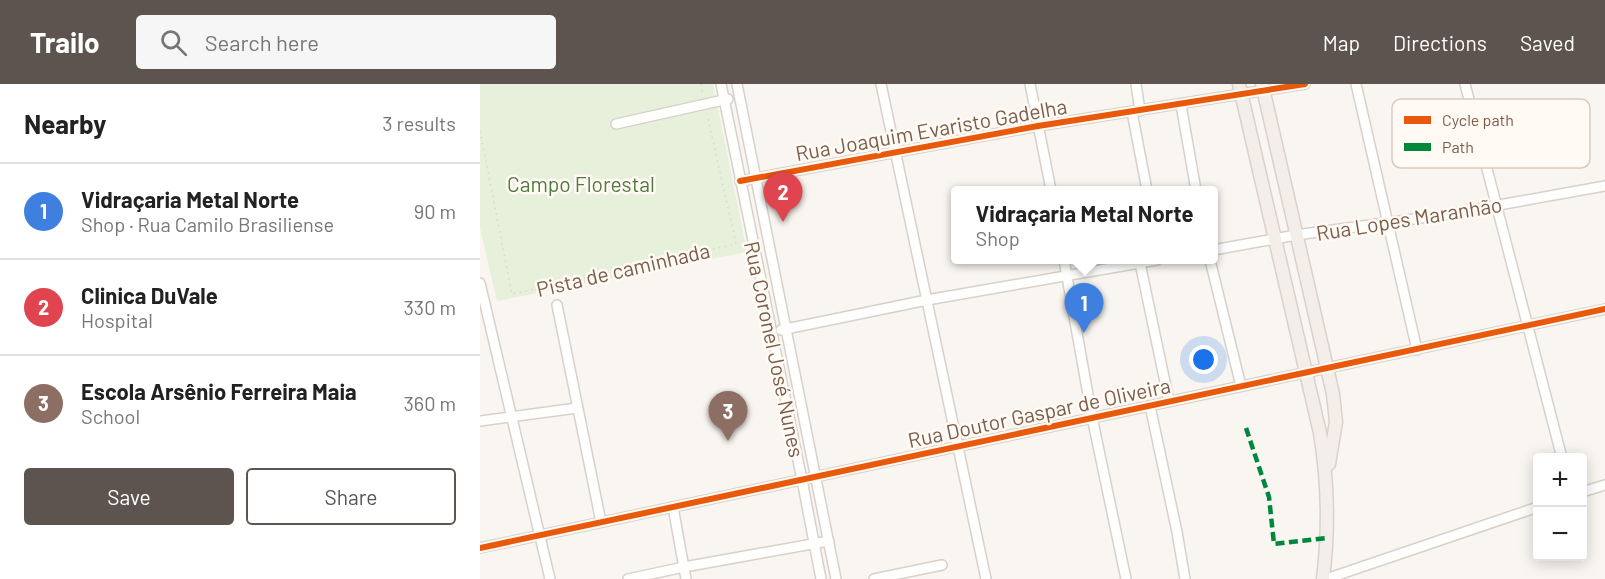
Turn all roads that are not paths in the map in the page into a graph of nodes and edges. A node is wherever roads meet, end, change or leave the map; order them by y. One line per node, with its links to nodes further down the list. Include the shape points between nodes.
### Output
1 (721, 84): 13 (street, Rua Coronel José Nunes)
2 (737, 84): 11 (street, Rua Coronel José Nunes)
3 (881, 84): 18 (street)
4 (1030, 84): 17 (street)
5 (1136, 84): 15 (street)
6 (1305, 84): 9 (street, Rua Joaquim Evaristo Gadelha)
7 (1356, 84): 27 (street)
8 (1465, 84): 12 (street)
9 (1263, 87): 10 (street, Rua Joaquim Evaristo Gadelha); 28 (main road)
10 (1240, 89): 14 (street, Rua Joaquim Evaristo Gadelha); 29 (main road)
11 (740, 97): 13 (street); 20 (street, Rua Coronel José Nunes)
12 (1469, 99)
13 (725, 100): 16 (street); 21 (street, Rua Coronel José Nunes)
14 (1181, 105): 15 (street, Rua Joaquim Evaristo Gadelha); 24 (street)
15 (1136, 112): 17 (street, Rua Joaquim Evaristo Gadelha); 23 (street)
16 (616, 124)
17 (1038, 126): 18 (street, Rua Joaquim Evaristo Gadelha); 22 (street)
18 (896, 151): 20 (street, Rua Joaquim Evaristo Gadelha); 37 (street)
19 (1486, 168): 26 (street)
20 (756, 177): 21 (street, Rua Joaquim Evaristo Gadelha); 41 (street, Rua Coronel José Nunes)
21 (740, 181): 42 (street, Rua Coronel José Nunes)
22 (1050, 186)
23 (1146, 186)
24 (1195, 186)
25 (1605, 186): 26 (street, Rua Lopes Maranhão)
26 (1496, 206): 27 (street, Rua Lopes Maranhão); 40 (street)
27 (1388, 222): 28 (street, Rua Lopes Maranhão); 43 (street)
28 (1296, 235): 29 (street, Rua Lopes Maranhão); 44 (main road)
29 (1275, 239): 30 (street, Rua Lopes Maranhão); 45 (main road)
30 (1218, 249)
31 (1065, 264): 35 (street)
32 (1135, 264): 35 (street)
33 (1140, 264): 47 (street)
34 (1211, 264): 46 (street)
35 (1068, 277): 37 (street); 51 (street)
36 (480, 283): 50 (street)
37 (927, 300): 41 (street); 53 (street)
38 (557, 305): 49 (street)
39 (1605, 309): 40 (street, Rua Doutor Gaspar de Oliveira)
40 (1527, 325): 43 (street, Rua Doutor Gaspar de Oliveira); 54 (street)
41 (785, 329): 42 (street); 56 (street, Rua Coronel José Nunes)
42 (772, 332): 57 (street, Rua Coronel José Nunes)
43 (1417, 350): 44 (street, Rua Doutor Gaspar de Oliveira)
44 (1328, 368): 45 (street, Rua Doutor Gaspar de Oliveira); 55 (main road, via 1336,422)
45 (1307, 373): 46 (street, Rua Doutor Gaspar de Oliveira); 55 (main road)
46 (1241, 386): 47 (street, Rua Doutor Gaspar de Oliveira)
47 (1169, 401): 48 (street, Rua Doutor Gaspar de Oliveira)
48 (1150, 406): 51 (street, Rua Doutor Gaspar de Oliveira); 77 (street)
49 (577, 408): 50 (street); 62 (street)
50 (511, 416): 52 (street); 63 (street)
51 (1092, 417): 53 (street, Rua Doutor Gaspar de Oliveira); 76 (street)
52 (480, 421)
53 (959, 445): 56 (street, Rua Doutor Gaspar de Oliveira); 75 (street)
54 (1561, 453)
55 (1326, 474): 78 (main road)
56 (815, 477): 57 (street, Rua Doutor Gaspar de Oliveira); 64 (street, Rua Coronel José Nunes)
57 (802, 480): 60 (street, Rua Doutor Gaspar de Oliveira); 65 (street, Rua Coronel José Nunes)
58 (1605, 484): 59 (street)
59 (1587, 490)
60 (673, 507): 62 (street, Rua Doutor Gaspar de Oliveira); 68 (street)
61 (1533, 509): 78 (street)
62 (601, 522): 63 (street, Rua Doutor Gaspar de Oliveira)
63 (540, 535): 66 (street, Rua Doutor Gaspar de Oliveira); 69 (street)
64 (829, 541): 65 (street); 73 (street, Rua Coronel José Nunes)
65 (814, 543): 68 (street); 72 (street, Rua Coronel José Nunes)
66 (480, 548)
67 (942, 565): 74 (street)
68 (684, 567): 70 (street); 71 (street)
69 (550, 579)
70 (628, 579)
71 (686, 579)
72 (821, 579)
73 (836, 579)
74 (874, 579)
75 (986, 579)
76 (1126, 579)
77 (1185, 579)
78 (1325, 579)

